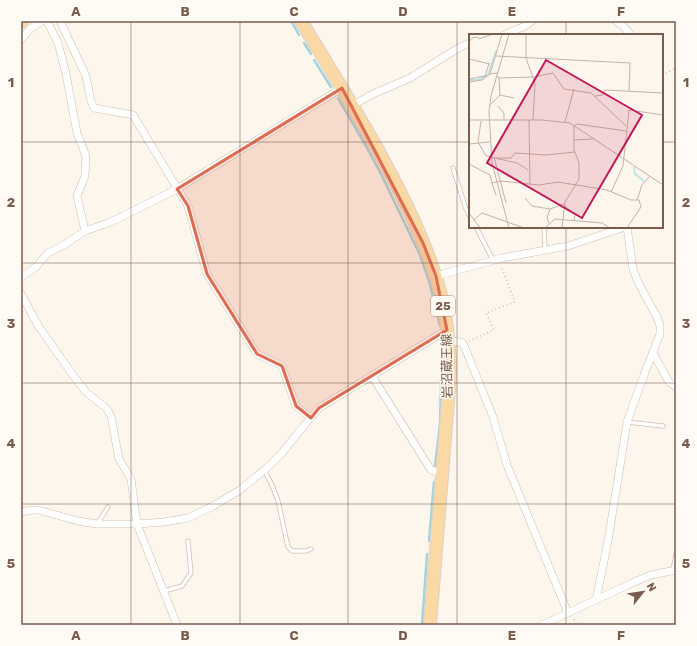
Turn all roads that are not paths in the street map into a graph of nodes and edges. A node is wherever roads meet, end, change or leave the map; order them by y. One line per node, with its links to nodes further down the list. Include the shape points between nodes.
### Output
1 (42, 21): 9 (street, via 30,29)
2 (59, 21): 6 (street); 14 (street, via 86,76 94,108 133,115)
3 (301, 21): 11 (main road, 岩沼蔵王線 / 25)
4 (532, 21): 7 (street)
5 (616, 21): 8 (street)
6 (49, 23): 20 (street, via 58,43 77,133 86,156 85,176 77,196)
7 (506, 34)
8 (630, 34)
9 (21, 40)
10 (469, 43): 12 (street, via 410,78)
11 (342, 88): 12 (main road, 岩沼蔵王線 / 25); 14 (street)
12 (352, 105): 23 (main road, 岩沼蔵王線 / 25, via 406,204)
13 (453, 168): 15 (lane)
14 (177, 189): 20 (street, via 111,222); 30 (street, via 188,206 207,274 257,354 282,366 296,406)
15 (469, 215)
16 (477, 228): 22 (lane)
17 (544, 228): 21 (lane)
18 (623, 228): 21 (street, via 568,246)
19 (626, 228): 27 (street, via 633,270 660,326 660,334)
20 (85, 230): 24 (street, via 48,253 36,267)
21 (545, 250): 22 (street)
22 (496, 259): 23 (street)
23 (436, 276): 26 (main road, 岩沼蔵王線 / 25)
24 (21, 277)
25 (21, 294): 38 (street, via 39,327 75,378 111,416 119,459 132,479)
26 (448, 335): 28 (street); 34 (main road, 岩沼蔵王線 / 25, via 450,376); 45 (street, via 463,343 493,417 507,465)
27 (653, 353): 29 (street, via 669,382); 31 (street)
28 (372, 376): 30 (street, via 320,408); 34 (street, via 431,470)
29 (676, 387)
30 (311, 418): 33 (street)
31 (627, 422): 32 (lane); 44 (street)
32 (663, 426)
33 (264, 470): 38 (street, via 240,490 188,518); 40 (lane, via 278,502 288,547 292,551 306,551)
34 (443, 473): 47 (main road, 岩沼蔵王線 / 25)
35 (108, 507): 37 (lane)
36 (21, 512): 37 (street, via 38,510)
37 (97, 524): 38 (street)
38 (137, 524): 43 (street)
39 (188, 541): 43 (lane, via 191,573 182,586)
40 (311, 548)
41 (676, 554): 42 (lane)
42 (674, 570): 44 (street, via 651,575)
43 (164, 591): 46 (street)
44 (596, 600): 45 (street)
45 (568, 613): 48 (street)
46 (177, 625)
47 (430, 625)
48 (542, 625)

